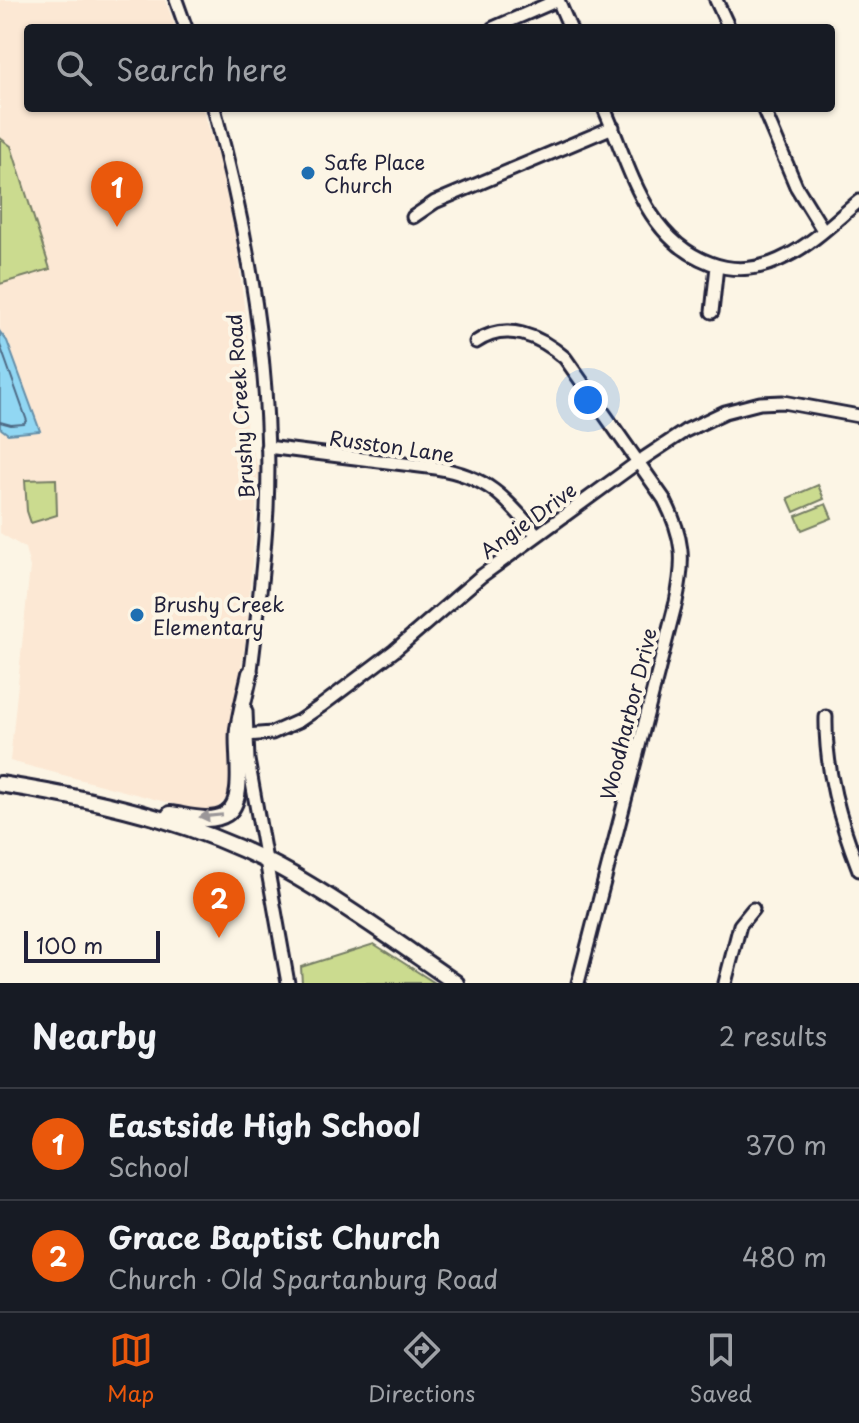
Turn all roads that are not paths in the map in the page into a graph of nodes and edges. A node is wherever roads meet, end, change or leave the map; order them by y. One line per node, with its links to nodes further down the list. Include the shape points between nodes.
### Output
1 (176, 0): 4 (street)
2 (558, 0): 5 (street); 6 (street)
3 (716, 0): 7 (street)
4 (185, 24)
5 (502, 24)
6 (568, 24)
7 (727, 24)
8 (215, 112): 19 (street, Brushy Creek Road, via 250,267)
9 (606, 112): 11 (street)
10 (765, 112): 14 (street, via 787,167)
11 (613, 127): 13 (street, via 435,202); 15 (street, via 660,230 689,255)
12 (859, 201): 14 (street)
13 (413, 217)
14 (823, 230): 15 (street, via 771,263 743,269)
15 (717, 266): 16 (street)
16 (712, 312)
17 (476, 342): 20 (street, Woodharbor Drive, via 494,333 517,332 555,349)
18 (859, 416): 20 (street, Angie Drive, via 760,403 704,421)
19 (267, 447): 21 (street, Russton Lane, via 461,473 500,494); 22 (street, Brushy Creek Road, via 267,508)
20 (638, 462): 21 (street, Angie Drive); 32 (street, Woodharbor Drive, via 675,523 682,573)
21 (537, 535): 24 (street, Angie Drive, via 321,706 272,733)
22 (250, 673): 24 (street, Brushy Creek Road); 26 (main road, one-way to 26, via 238,731 238,785 230,812 214,819)
23 (826, 717): 28 (street, via 825,745 835,797)
24 (246, 735): 27 (street, Brushy Creek Road)
25 (0, 784): 26 (main road)
26 (139, 811): 27 (main road)
27 (268, 862): 30 (street, Brushy Creek Road); 31 (main road, via 310,884)
28 (859, 870)
29 (753, 909): 33 (street, via 740,925)
30 (288, 983)
31 (456, 983)
32 (578, 983)
33 (725, 983)

